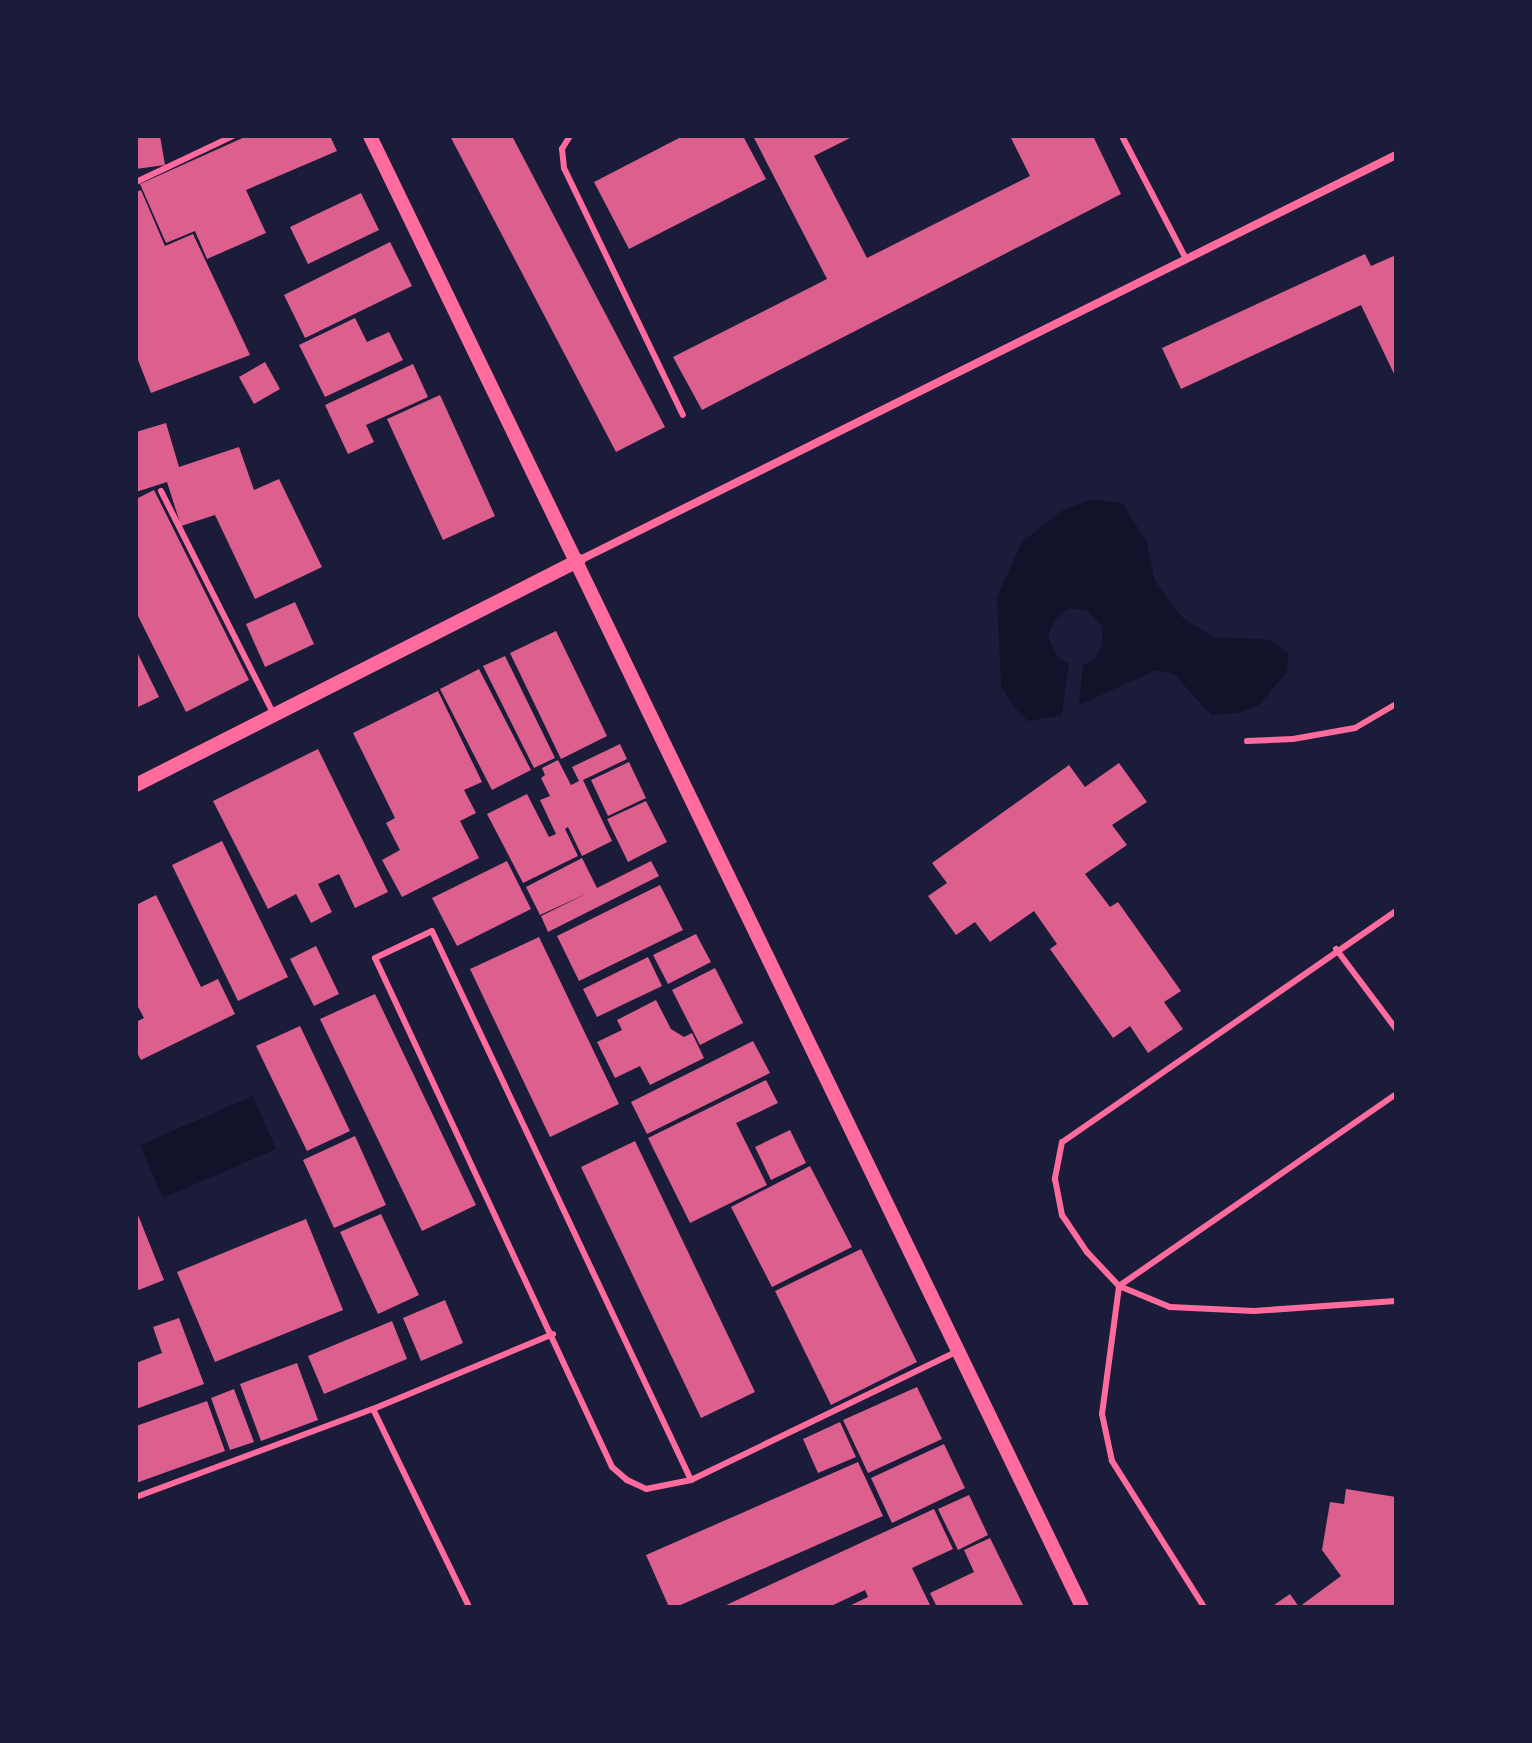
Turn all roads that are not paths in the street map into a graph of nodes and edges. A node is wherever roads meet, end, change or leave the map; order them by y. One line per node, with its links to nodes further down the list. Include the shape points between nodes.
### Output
1 (233, 136): 6 (lane)
2 (370, 136): 10 (street)
3 (570, 136): 8 (lane, via 562,149 564,168)
4 (1122, 136): 7 (lane)
5 (1396, 155): 7 (street)
6 (136, 182)
7 (1186, 259): 10 (street)
8 (683, 415)
9 (161, 491): 12 (lane)
10 (578, 561): 12 (street); 22 (street)
11 (1395, 703): 13 (lane, via 1355,728)
12 (274, 715): 14 (street)
13 (1247, 741)
14 (136, 785)
15 (1396, 911): 16 (lane)
16 (1336, 949): 17 (lane); 19 (lane, via 1062,1142 1055,1179 1062,1215)
17 (1396, 1029)
18 (1396, 1094): 19 (lane)
19 (1119, 1286): 20 (lane, via 1184,1308 1254,1311); 28 (lane, via 1102,1414 1112,1461)
20 (1396, 1301)
21 (553, 1334): 23 (lane); 24 (lane, via 612,1467 646,1489); 24 (lane, via 375,958 432,931)
22 (958, 1351): 24 (lane); 27 (street)
23 (373, 1409): 25 (lane); 26 (lane)
24 (691, 1480)
25 (136, 1497)
26 (469, 1607)
27 (1082, 1607)
28 (1204, 1607)

